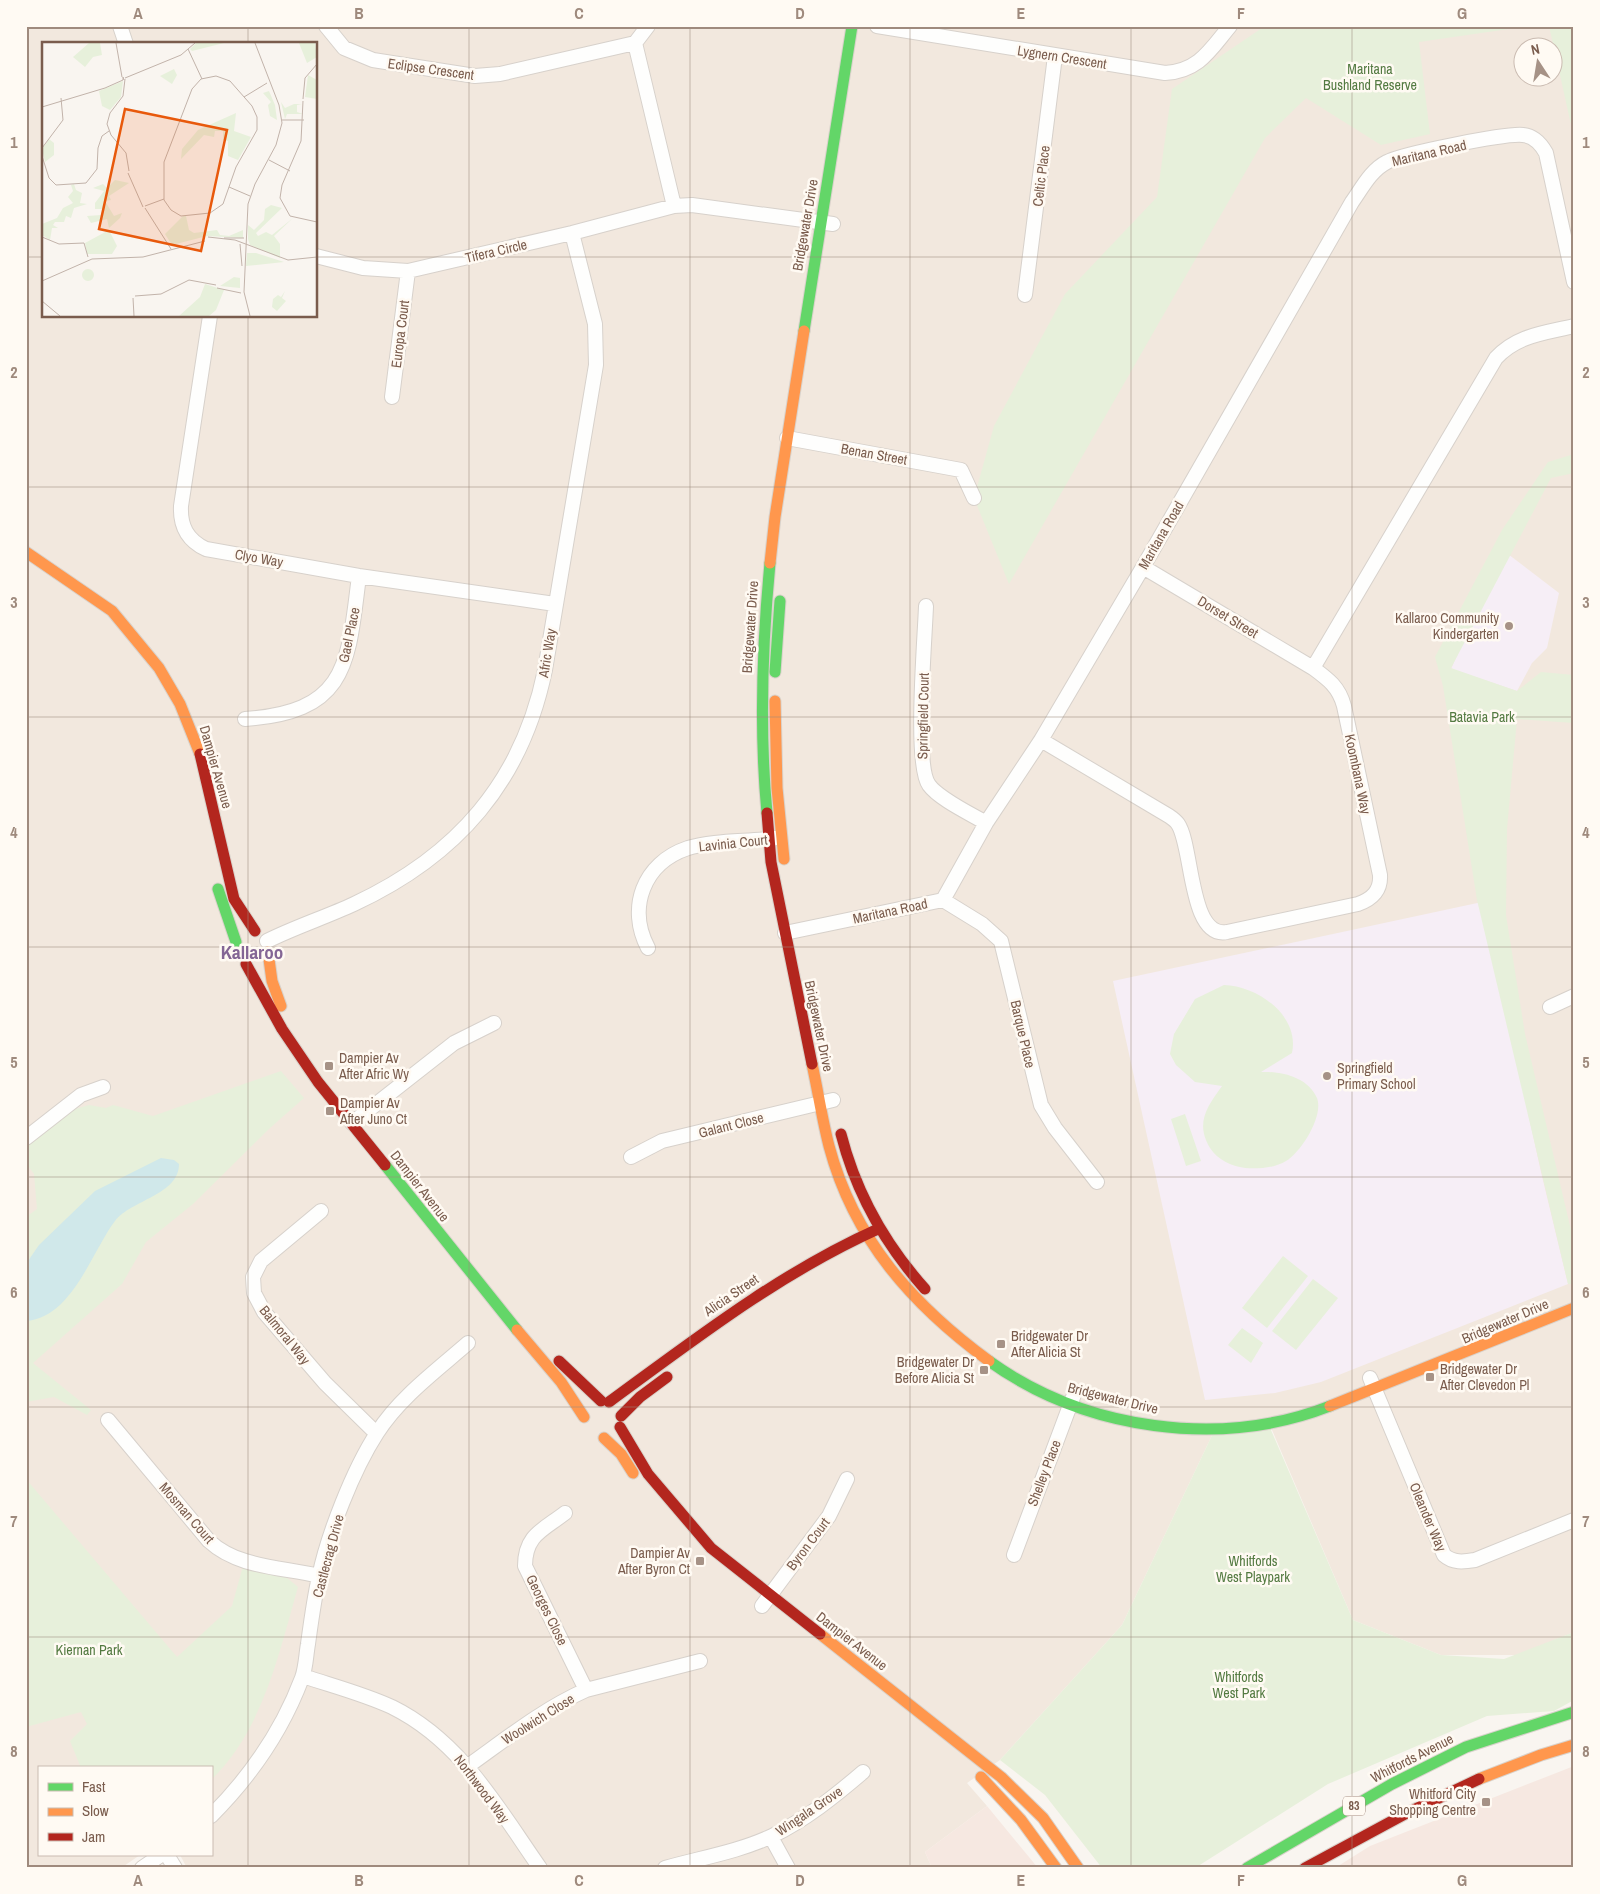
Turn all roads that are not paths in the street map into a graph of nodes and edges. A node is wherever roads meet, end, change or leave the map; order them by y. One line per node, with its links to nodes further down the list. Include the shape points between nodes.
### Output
1 (120, 26): 7 (street)
2 (326, 26): 8 (street, Eclipse Crescent, via 344,48 373,60 475,76 500,74)
3 (648, 26): 8 (street)
4 (852, 26): 12 (main road, Bridgewater Drive)
5 (877, 26): 9 (street, Lygnern Crescent)
6 (1230, 26): 9 (street, Lygnern Crescent, via 1201,60 1177,72)
7 (125, 42)
8 (636, 42): 11 (street)
9 (1055, 56): 17 (street, Celtic Place)
10 (838, 196): 12 (main road, Bridgewater Drive)
11 (674, 206): 12 (street, Tifera Circle, via 712,207); 13 (street, Tifera Circle)
12 (827, 223): 21 (main road, Bridgewater Drive)
13 (572, 233): 15 (street, Tifera Circle); 29 (street, Afric Way, via 595,324 596,365)
14 (318, 257): 15 (street, Tifera Circle, via 363,268)
15 (408, 271): 20 (street, Europa Court)
16 (1574, 282): 26 (street, Maritana Road, via 1546,153 1533,138 1523,135 1498,137 1387,162 1370,177 1352,202)
17 (1025, 295)
18 (210, 318): 27 (street, Clyo Way, via 181,506 184,529 196,544 206,549)
19 (1574, 326): 34 (street, via 1524,338 1512,343 1496,358)
20 (392, 397)
21 (792, 439): 22 (main road, Bridgewater Drive); 23 (street, Benan Street, via 961,470); 40 (main road, Bridgewater Drive, via 775,517 763,636 762,760)
22 (795, 468)
23 (974, 498)
24 (26, 552): 43 (main road, Dampier Avenue, via 112,611 159,668 180,704 200,755 232,892)
25 (26, 566): 31 (main road)
26 (1143, 567): 34 (street, Dorset Street); 38 (street, Maritana Road)
27 (359, 576): 29 (street, Clyo Way); 36 (street, Gael Place, via 348,651 337,678 310,703 284,715)
28 (781, 592): 40 (main road, Bridgewater Drive, via 774,684)
29 (555, 604): 46 (street, Afric Way, via 537,706 517,754 495,792 474,818 455,840 406,876)
30 (926, 606): 39 (street, Springfield Court, via 922,703 924,775 936,792)
31 (94, 613)
32 (107, 625): 33 (main road)
33 (142, 665)
34 (1313, 668): 38 (street, Koombana Way, via 1333,683 1342,697 1379,870 1380,882 1375,895 1358,904 1215,932 1208,927 1199,908 1177,823)
35 (173, 719): 37 (main road, Dampier Avenue)
36 (245, 719)
37 (179, 732)
38 (1041, 740): 39 (street, Maritana Road)
39 (986, 823): 42 (street, Maritana Road)
40 (775, 838): 44 (main road, Bridgewater Drive, via 786,881); 47 (street, Lavinia Court, via 695,847 666,860 648,879 638,900 638,918)
41 (215, 879): 45 (main road)
42 (942, 900): 44 (street, Maritana Road); 59 (street, Barque Place, via 982,924 1001,941 1039,1100 1055,1128)
43 (255, 931): 45 (main road, via 244,933); 46 (main road)
44 (791, 932): 48 (main road, Bridgewater Drive); 55 (main road, Bridgewater Drive)
45 (236, 942): 49 (main road, via 236,955)
46 (267, 946): 49 (main road, via 264,959); 53 (main road, via 272,981 284,1011)
47 (648, 948)
48 (802, 956)
49 (246, 964): 56 (main road, Dampier Avenue, via 282,1029 318,1082)
50 (1574, 996): 51 (street)
51 (1550, 1007)
52 (494, 1024): 56 (street, via 454,1043)
53 (327, 1074)
54 (103, 1087): 57 (street, via 81,1095)
55 (831, 1104): 58 (street, Galant Close, via 662,1141); 62 (main road, Bridgewater Drive, via 849,1161); 63 (main road, Bridgewater Drive, via 838,1174)
56 (359, 1117): 81 (main road, Dampier Avenue, via 502,1312 561,1382)
57 (26, 1138)
58 (631, 1157)
59 (1097, 1182)
60 (424, 1194): 68 (main road, Dampier Avenue)
61 (321, 1211): 82 (street, Balmoral Way, via 261,1261 254,1277 254,1293 264,1312 325,1384)
62 (881, 1232): 63 (main road, Alicia Street); 64 (main road); 67 (main road, Bridgewater Drive)
63 (867, 1233): 64 (main road, Bridgewater Drive); 77 (main road, Alicia Street, via 732,1311)
64 (873, 1244): 65 (main road); 76 (main road, Bridgewater Drive, via 904,1286 950,1331 1015,1378)
65 (861, 1251)
66 (804, 1282): 71 (main road, Alicia Street)
67 (935, 1300)
68 (511, 1303)
69 (1574, 1308): 75 (main road, Bridgewater Drive)
70 (1508, 1322): 75 (main road, Bridgewater Drive)
71 (714, 1340)
72 (468, 1343): 82 (street, Castlecrag Drive, via 395,1409)
73 (548, 1348): 77 (main road, via 566,1370)
74 (678, 1368): 80 (main road, via 640,1397)
75 (1373, 1384): 76 (main road, Bridgewater Drive, via 1302,1417 1219,1429 1136,1422); 78 (main road, Bridgewater Drive); 86 (street, Oleander Way, via 1444,1555 1450,1560 1475,1560)
76 (1074, 1395): 88 (street, Shelley Place)
77 (605, 1402): 80 (main road, via 616,1407); 81 (main road, via 590,1406)
78 (1302, 1402)
79 (108, 1420): 90 (street, Mosman Court, via 209,1541 223,1553 249,1562)
80 (620, 1422): 81 (main road, via 614,1434); 92 (main road, Dampier Avenue, via 648,1474 711,1548)
81 (591, 1429): 84 (main road, Dampier Avenue, via 620,1454)
82 (376, 1433): 90 (street, Castlecrag Drive, via 345,1497)
83 (847, 1479): 92 (street, Byron Court, via 829,1516)
84 (642, 1485)
85 (565, 1513): 96 (street, Georges Close, via 527,1545 525,1566)
86 (1574, 1520)
87 (700, 1553): 89 (main road)
88 (1014, 1554)
89 (712, 1564)
90 (319, 1576): 94 (street, Castlecrag Drive)
91 (751, 1597): 92 (main road, Dampier Avenue)
92 (767, 1605): 111 (main road, Dampier Avenue, via 1001,1777 1043,1818)
93 (700, 1661): 96 (street, Woolwich Close)
94 (303, 1676): 99 (street, Northwood Way, via 370,1698 409,1716); 101 (street, Castlecrag Drive, via 274,1737 259,1760)
95 (868, 1688): 110 (main road, Dampier Avenue, via 972,1768 1036,1836)
96 (586, 1690): 99 (street, Woolwich Close, via 552,1707)
97 (1574, 1712): 112 (main road, Whitfords Avenue / 83, via 1466,1747 1392,1784)
98 (1574, 1746): 113 (main road, 83, via 1548,1752 1486,1776)
99 (468, 1766): 107 (street, Northwood Way)
100 (862, 1772): 102 (street, Wingala Grove, via 822,1805)
101 (212, 1815)
102 (771, 1837): 108 (street, Wingala Grove); 109 (street)
103 (160, 1856): 105 (street)
104 (168, 1856): 106 (street)
105 (142, 1868)
106 (175, 1868)
107 (540, 1868)
108 (665, 1868)
109 (788, 1868)
110 (1056, 1868)
111 (1078, 1868)
112 (1247, 1868)
113 (1305, 1868)

